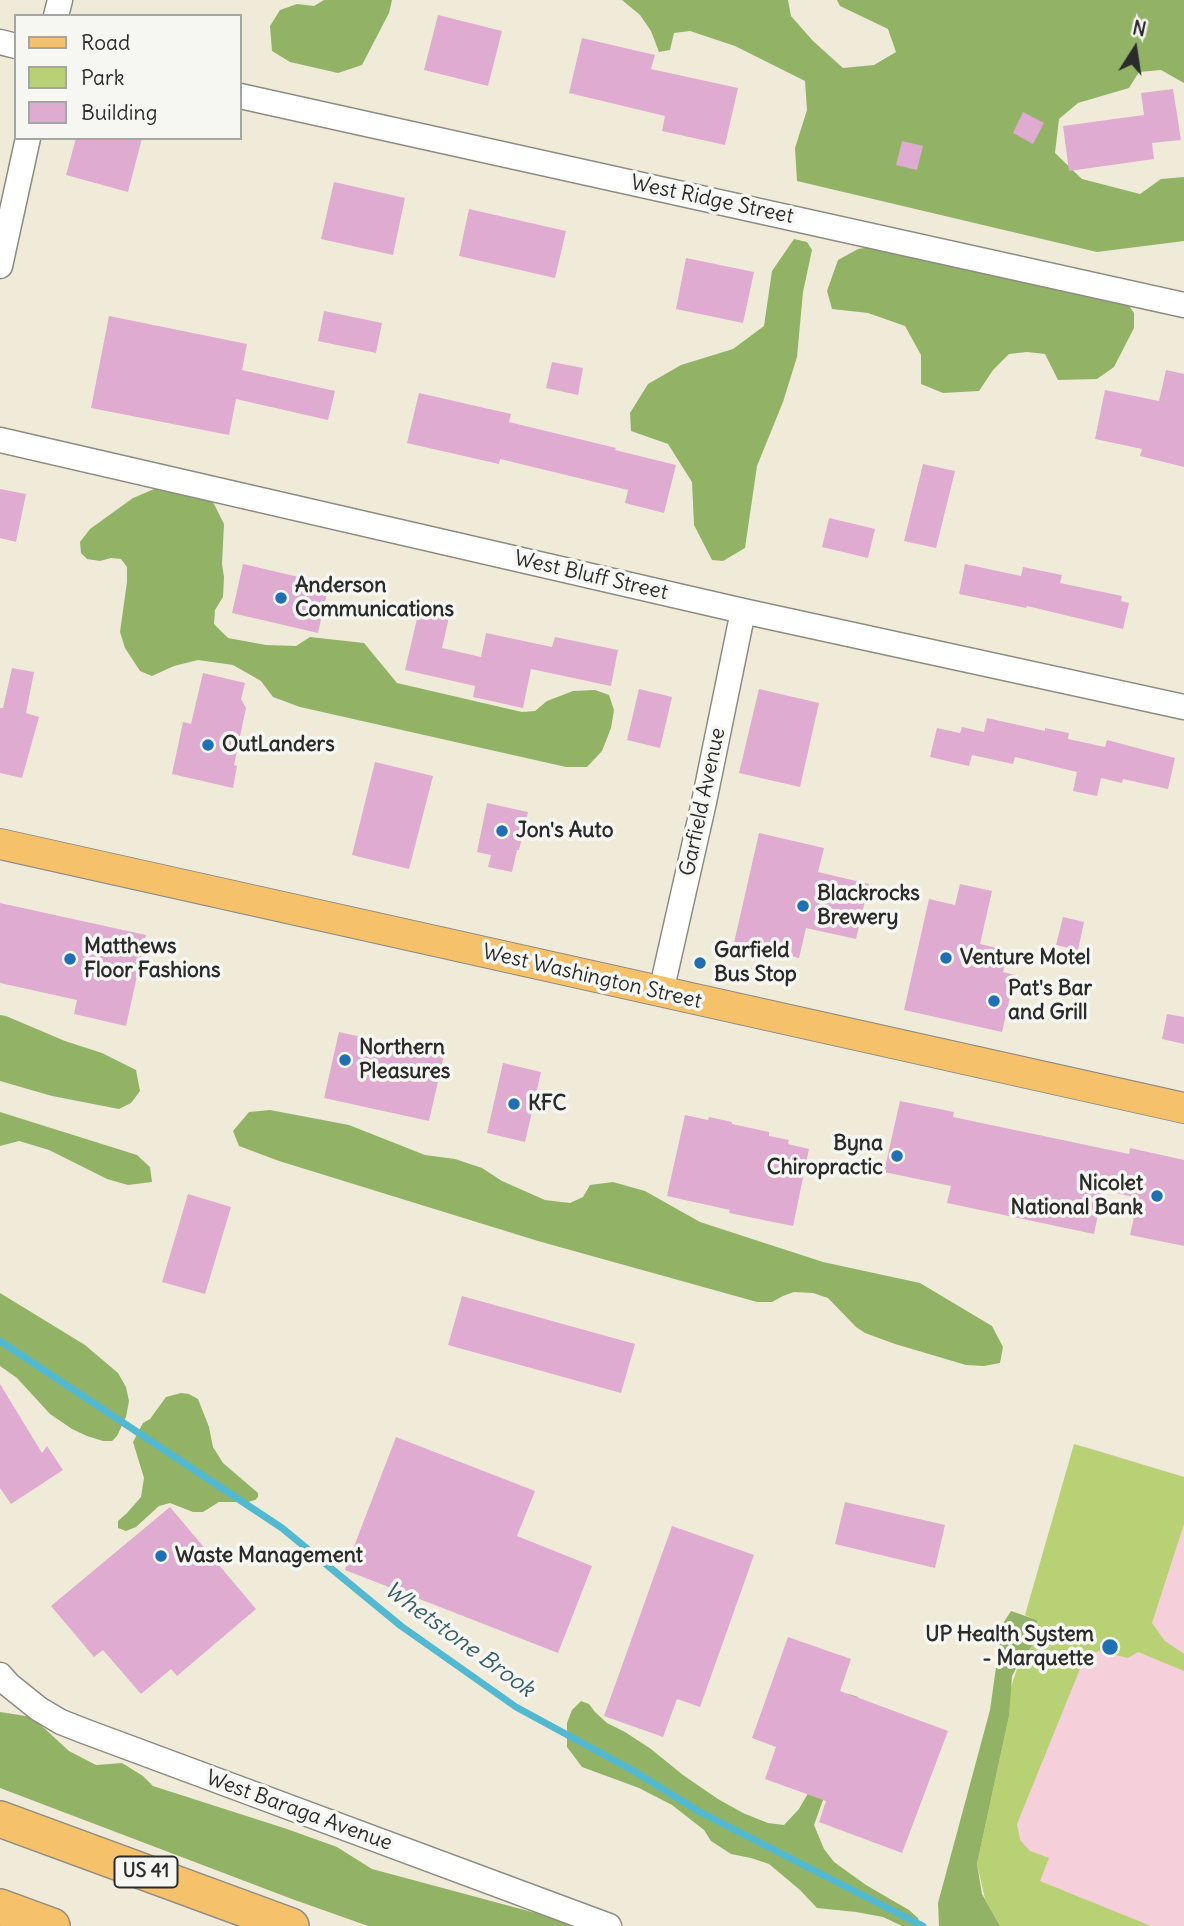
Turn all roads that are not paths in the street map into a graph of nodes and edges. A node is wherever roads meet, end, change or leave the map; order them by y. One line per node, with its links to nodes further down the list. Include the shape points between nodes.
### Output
1 (242, 96): 4 (street, West Ridge Street)
2 (29, 140): 3 (street)
3 (0, 266)
4 (1184, 305)
5 (0, 440): 6 (street, West Bluff Street)
6 (743, 611): 7 (street, West Bluff Street); 9 (street, Garfield Avenue)
7 (1184, 707)
8 (0, 844): 9 (main road, West Washington Street)
9 (661, 992): 10 (main road, West Washington Street)
10 (1184, 1108)
11 (0, 1675): 16 (street, West Baraga Avenue, via 39,1709 73,1726)
12 (0, 1819): 15 (highway, US 41)
13 (0, 1907): 14 (highway)
14 (52, 1926)
15 (291, 1926)
16 (610, 1926)

